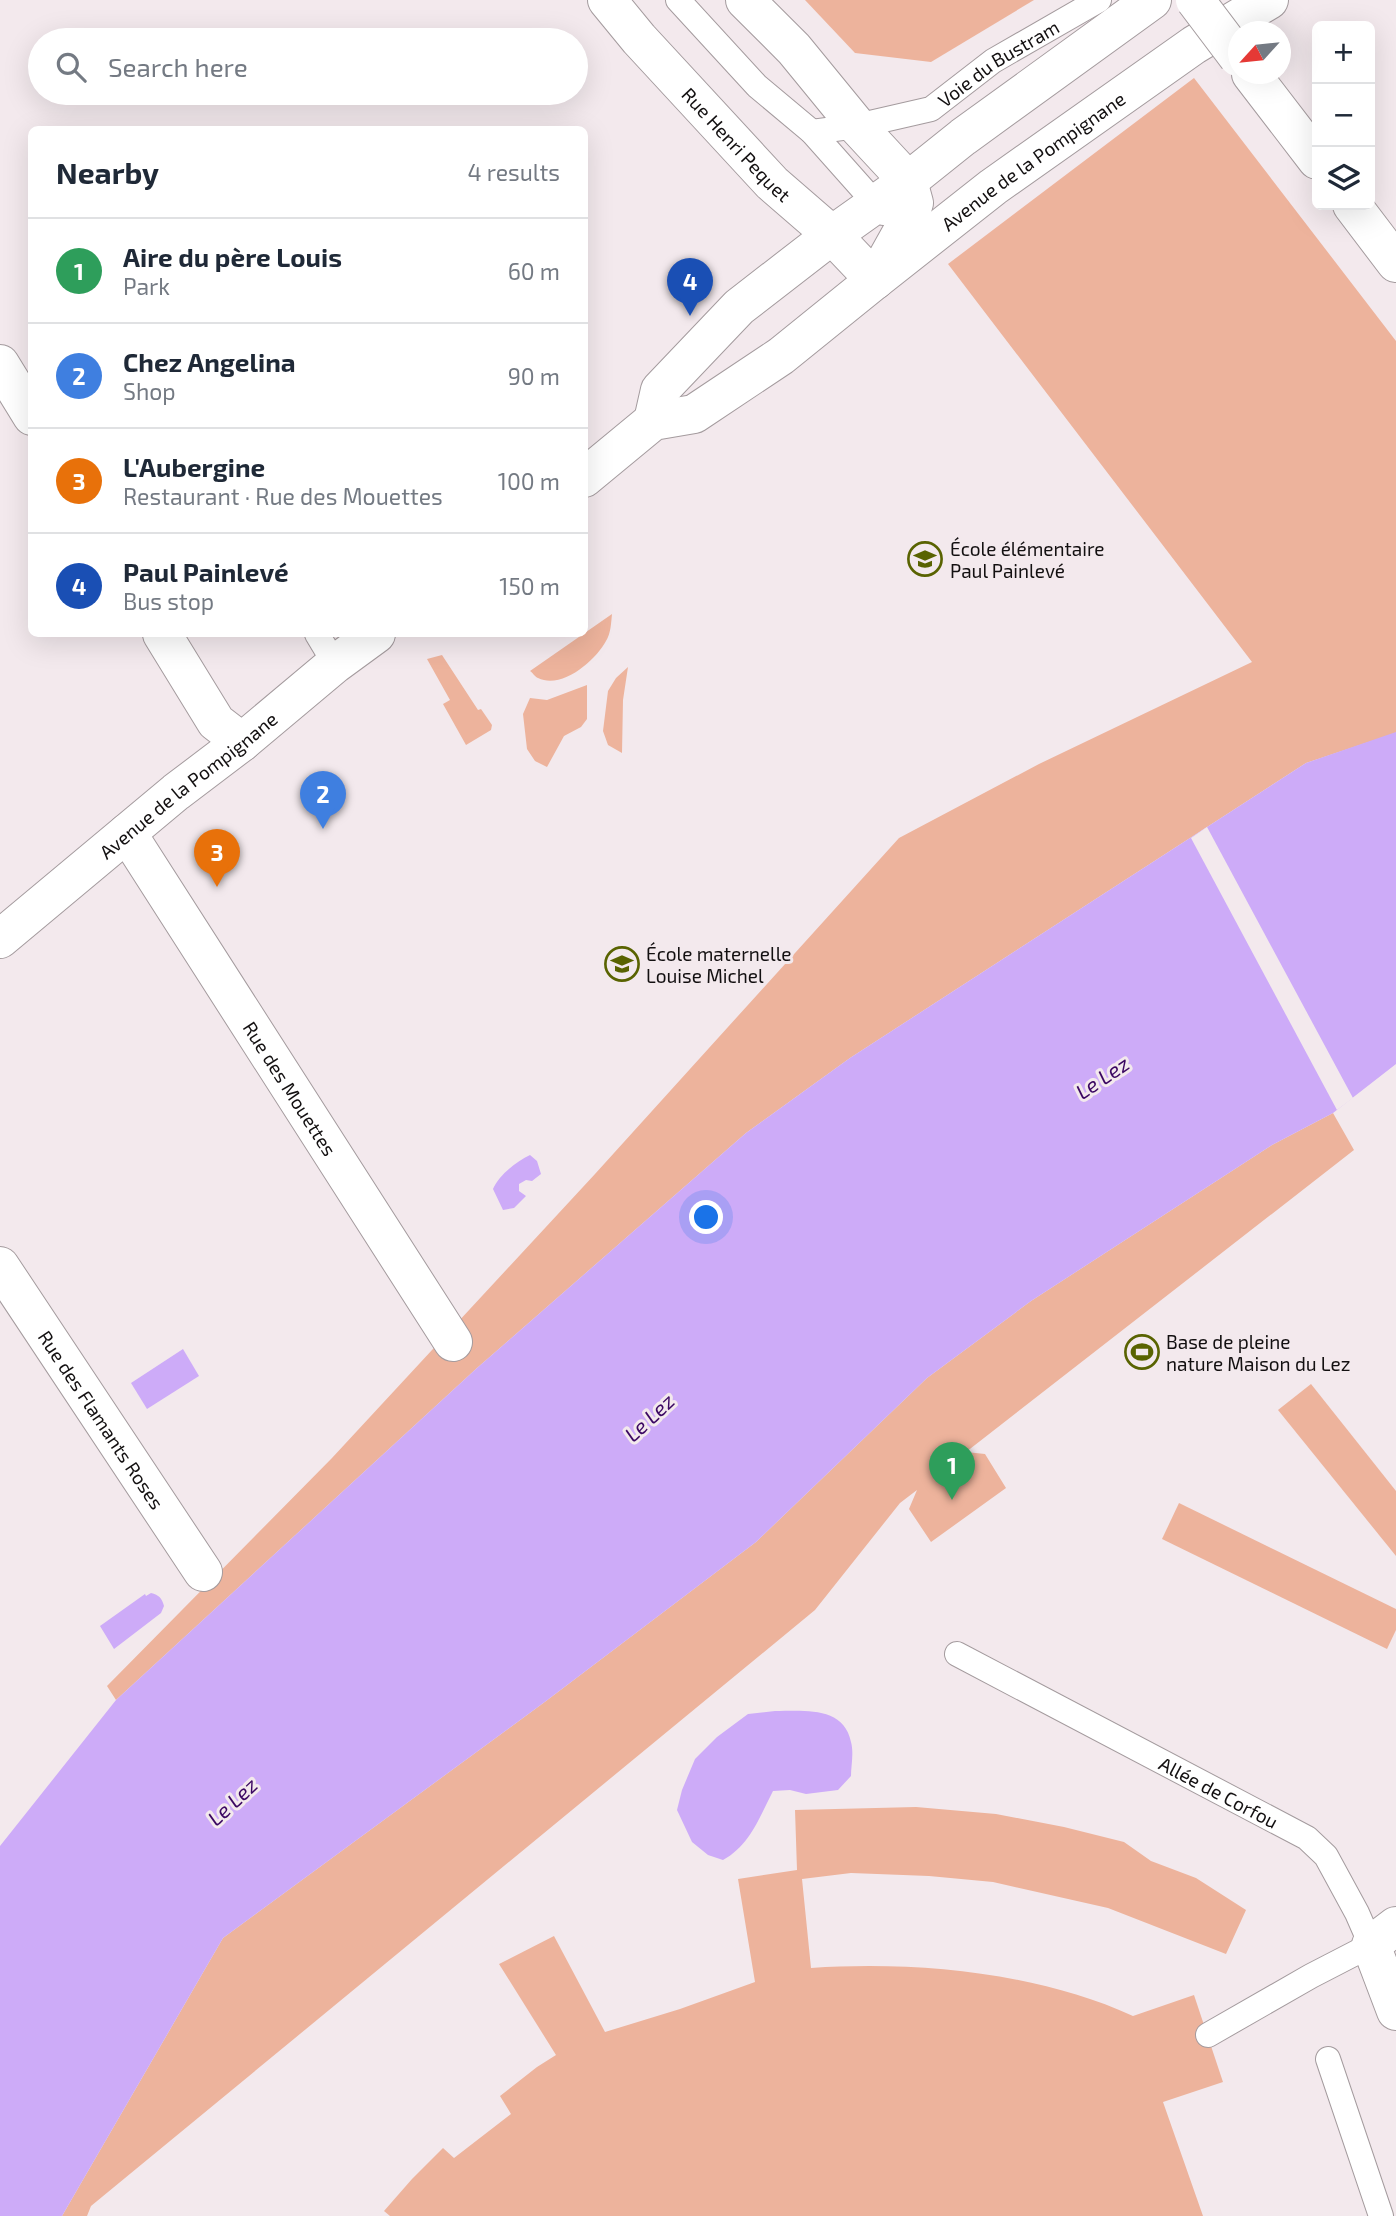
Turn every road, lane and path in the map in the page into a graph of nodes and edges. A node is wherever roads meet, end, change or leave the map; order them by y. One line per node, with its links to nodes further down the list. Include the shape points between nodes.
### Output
1 (607, 0): 19 (main road, Rue Henri Pequet, via 772,183)
2 (678, 0): 13 (lane, via 757,86)
3 (745, 0): 12 (main road, via 794,49)
4 (1099, 0): 12 (lane, Voie du Bustram, via 993,61 932,109)
5 (1152, 0): 15 (main road, Avenue de la Pompignane)
6 (1195, 0): 9 (main road, bridge)
7 (1230, 0): 10 (main road, Avenue de la Pompignane)
8 (1269, 0): 10 (main road, Avenue de la Pompignane)
9 (1228, 44)
10 (1194, 45): 18 (main road, Avenue de la Pompignane)
11 (1259, 84): 14 (main road)
12 (857, 126): 13 (lane, Voie du Bustram); 15 (main road)
13 (812, 132): 17 (lane)
14 (1312, 153)
15 (908, 181): 17 (main road, Avenue de la Pompignane)
16 (1356, 210): 20 (main road)
17 (892, 214): 18 (lane, via 916,226); 19 (main road, Avenue de la Pompignane); 21 (main road, Avenue de la Pompignane)
18 (953, 218): 21 (main road, Avenue de la Pompignane)
19 (832, 235): 21 (main road, Rue Henri Pequet); 24 (main road, Avenue de la Pompignane, via 739,307 660,390)
20 (1396, 262)
21 (875, 280): 24 (main road, Avenue de la Pompignane, via 798,344 694,414)
22 (0, 364): 23 (main road)
23 (28, 410)
24 (653, 421): 25 (main road, Avenue de la Pompignane)
25 (588, 475)
26 (164, 637): 29 (main road, via 216,722)
27 (366, 637): 28 (main road, Avenue de la Pompignane)
28 (326, 649): 29 (main road, Avenue de la Pompignane)
29 (242, 742): 30 (main road, Avenue de la Pompignane)
30 (127, 833): 31 (main road, Avenue de la Pompignane); 33 (main road, Rue des Mouettes)
31 (0, 939)
32 (0, 1266): 34 (main road, Rue des Flamants Roses)
33 (453, 1342)
34 (203, 1572)
35 (957, 1654): 36 (lane, Allée de Corfou, via 1307,1838 1326,1856 1357,1913)
36 (1384, 1936): 37 (main road, Allée de Corfou); 38 (lane)
37 (1396, 2011)
38 (1208, 2035)
39 (1328, 2059): 40 (lane)
40 (1381, 2216)

